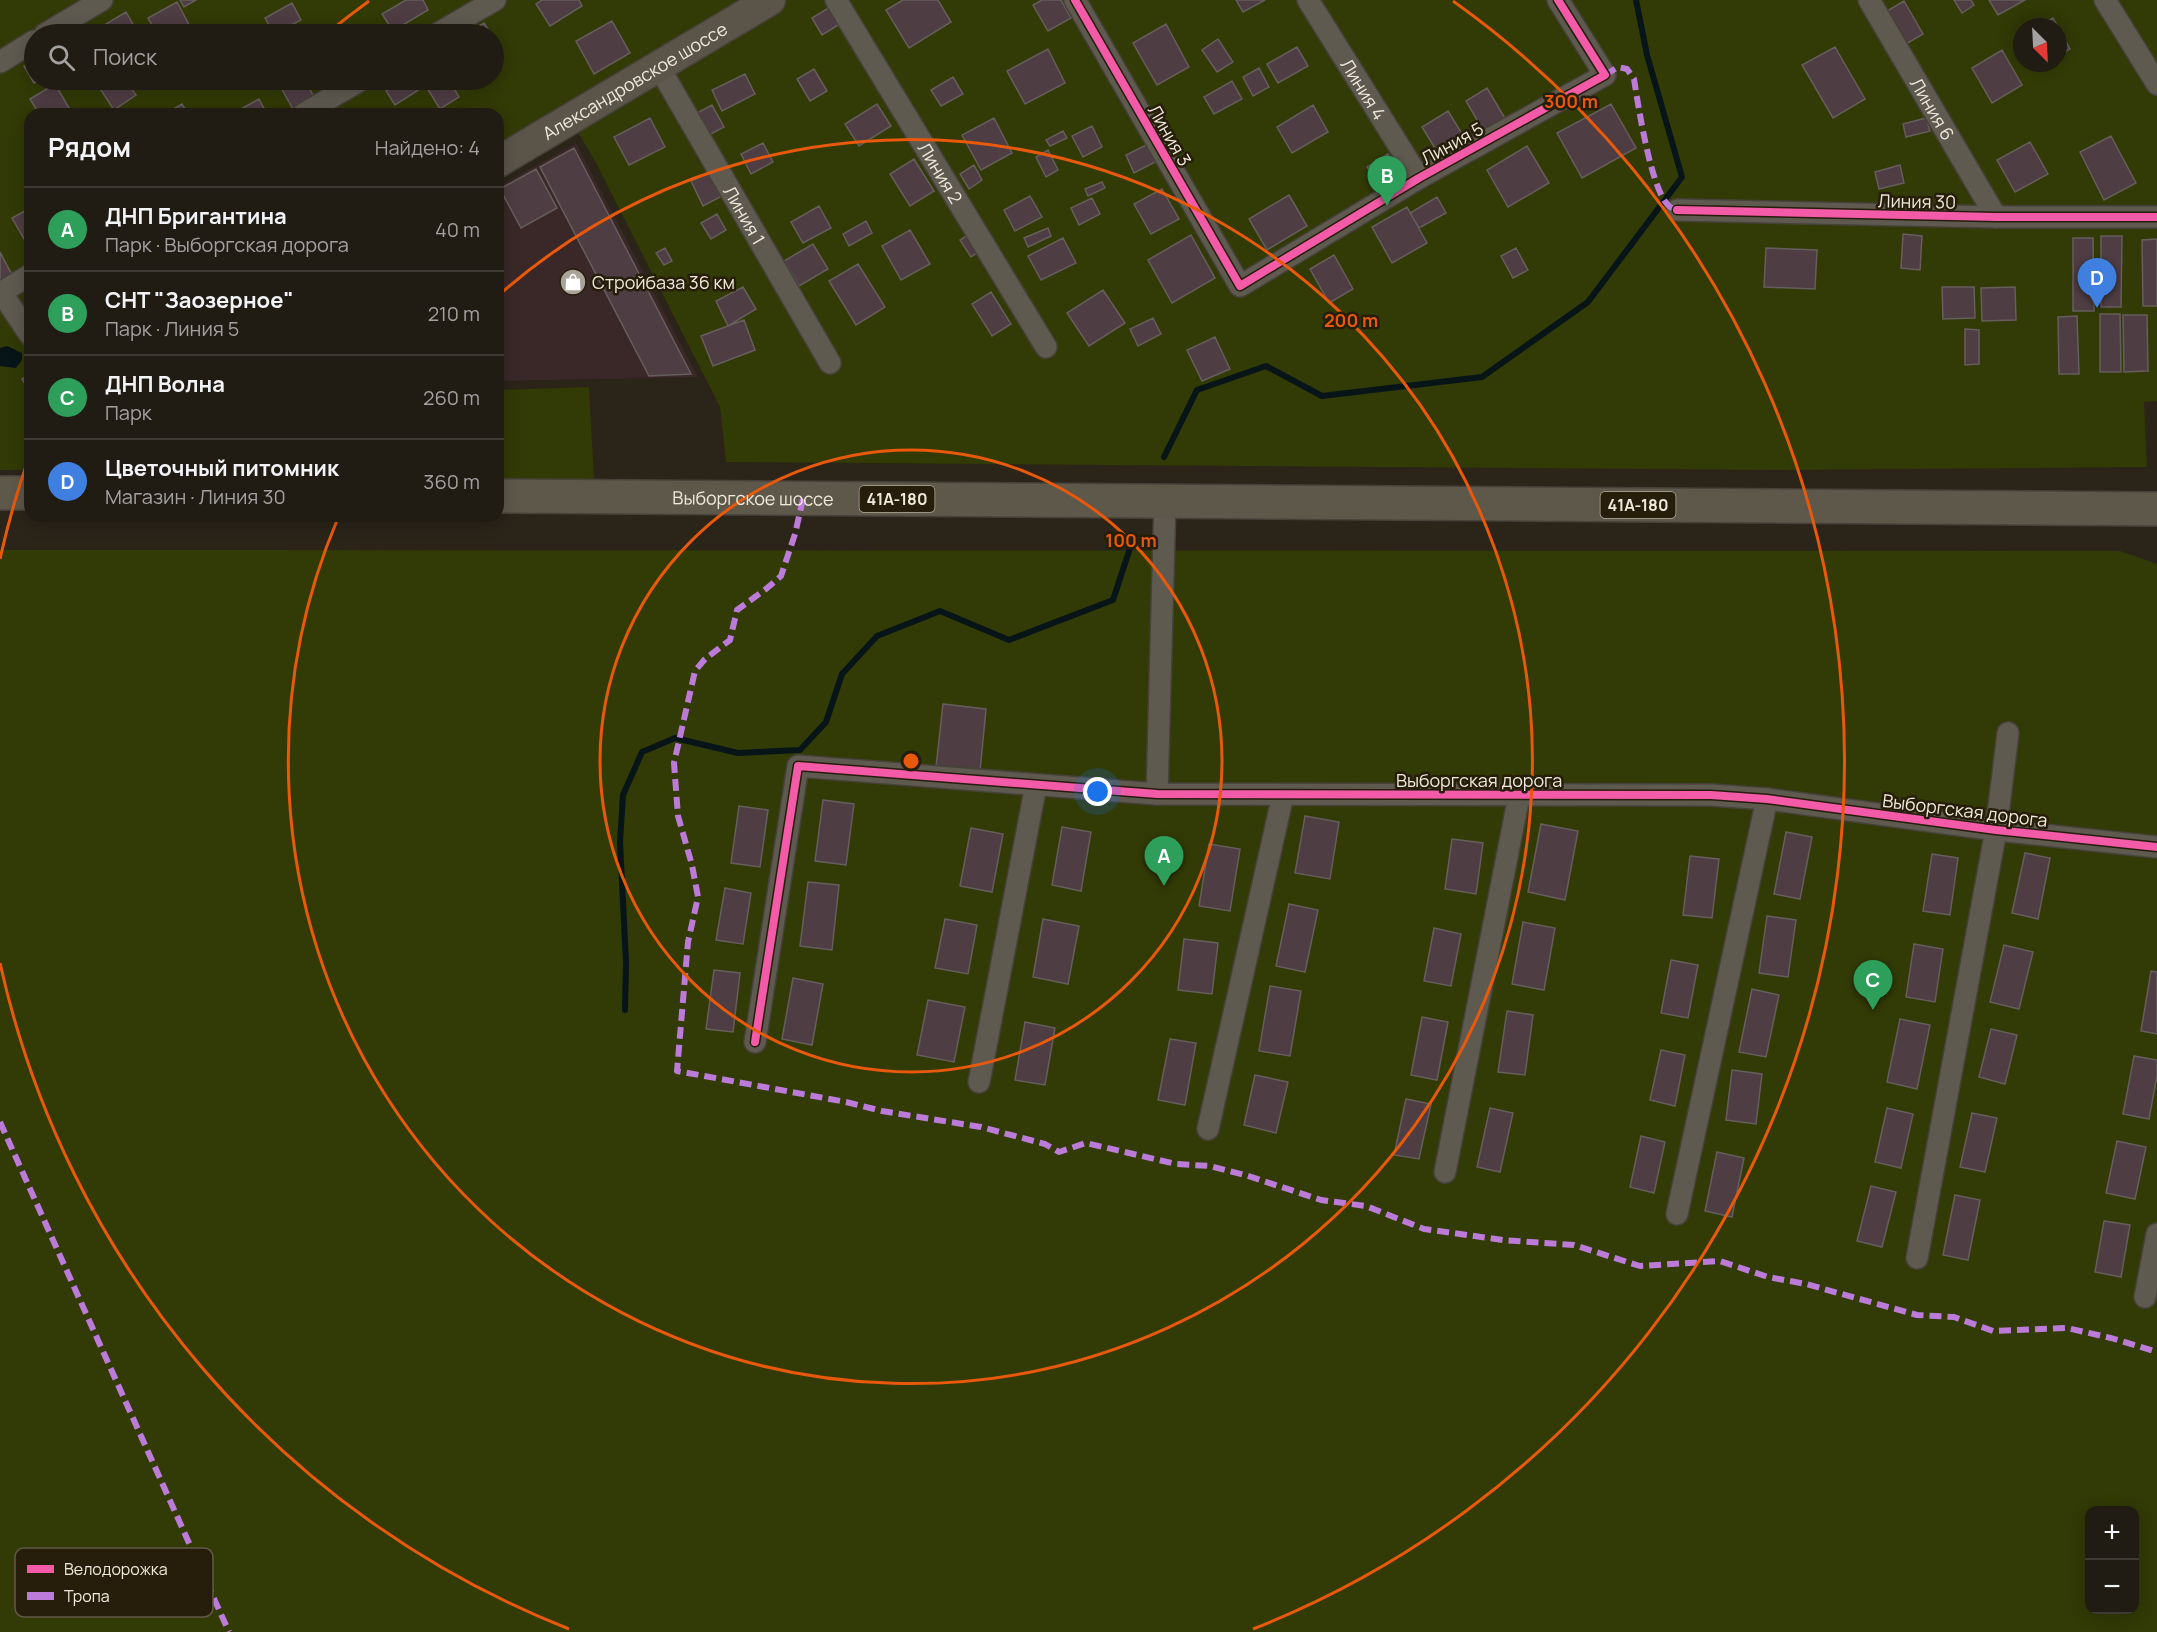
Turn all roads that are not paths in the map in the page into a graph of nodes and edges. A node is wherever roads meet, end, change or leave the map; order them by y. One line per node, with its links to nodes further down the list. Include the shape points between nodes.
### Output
1 (102, 0): 10 (street)
2 (495, 0): 11 (street)
3 (836, 0): 27 (street, Линия 2)
4 (1075, 0): 24 (street, Линия 3)
5 (1308, 0): 19 (street, Линия 4)
6 (1558, 0): 19 (street, Линия 5, via 1605,75)
7 (1869, 0): 21 (street, Линия 6)
8 (2105, 0): 15 (street)
9 (768, 1): 14 (street, Александровское шоссе)
10 (62, 24)
11 (454, 24)
12 (24, 47): 13 (street)
13 (0, 62)
14 (659, 67): 18 (street, Александровское шоссе); 28 (street, Линия 1)
15 (2157, 84)
16 (344, 90): 17 (street)
17 (313, 108)
18 (504, 158)
19 (1419, 178): 24 (street, Линия 5)
20 (1677, 210): 21 (street, Линия 30)
21 (1996, 217): 22 (street, Линия 30)
22 (2157, 217)
23 (24, 280): 25 (street)
24 (1240, 286)
25 (1, 293): 26 (street)
26 (24, 326)
27 (1046, 347)
28 (831, 363)
29 (0, 493): 30 (main road)
30 (24, 493)
31 (504, 496): 32 (main road, Выборгское шоссе / 41А-180)
32 (1165, 501): 33 (main road, Выборгское шоссе / 41А-180); 36 (street)
33 (2157, 509)
34 (2008, 733): 40 (street)
35 (1036, 785): 36 (street, Выборгская дорога); 42 (street, Выборгская дорога, via 798,766); 43 (street)
36 (1157, 794): 37 (street, Выборгская дорога)
37 (1283, 795): 38 (street, Выборгская дорога); 44 (street)
38 (1519, 796): 39 (street, Выборгская дорога, via 1711,795); 45 (street)
39 (1767, 799): 40 (street, Выборгская дорога); 46 (street)
40 (1996, 830): 41 (street, Выборгская дорога); 48 (street)
41 (2157, 847)
42 (755, 1042)
43 (979, 1082)
44 (1208, 1129)
45 (1445, 1172)
46 (1677, 1214)
47 (2157, 1234): 49 (street)
48 (1917, 1258)
49 (2145, 1298)

